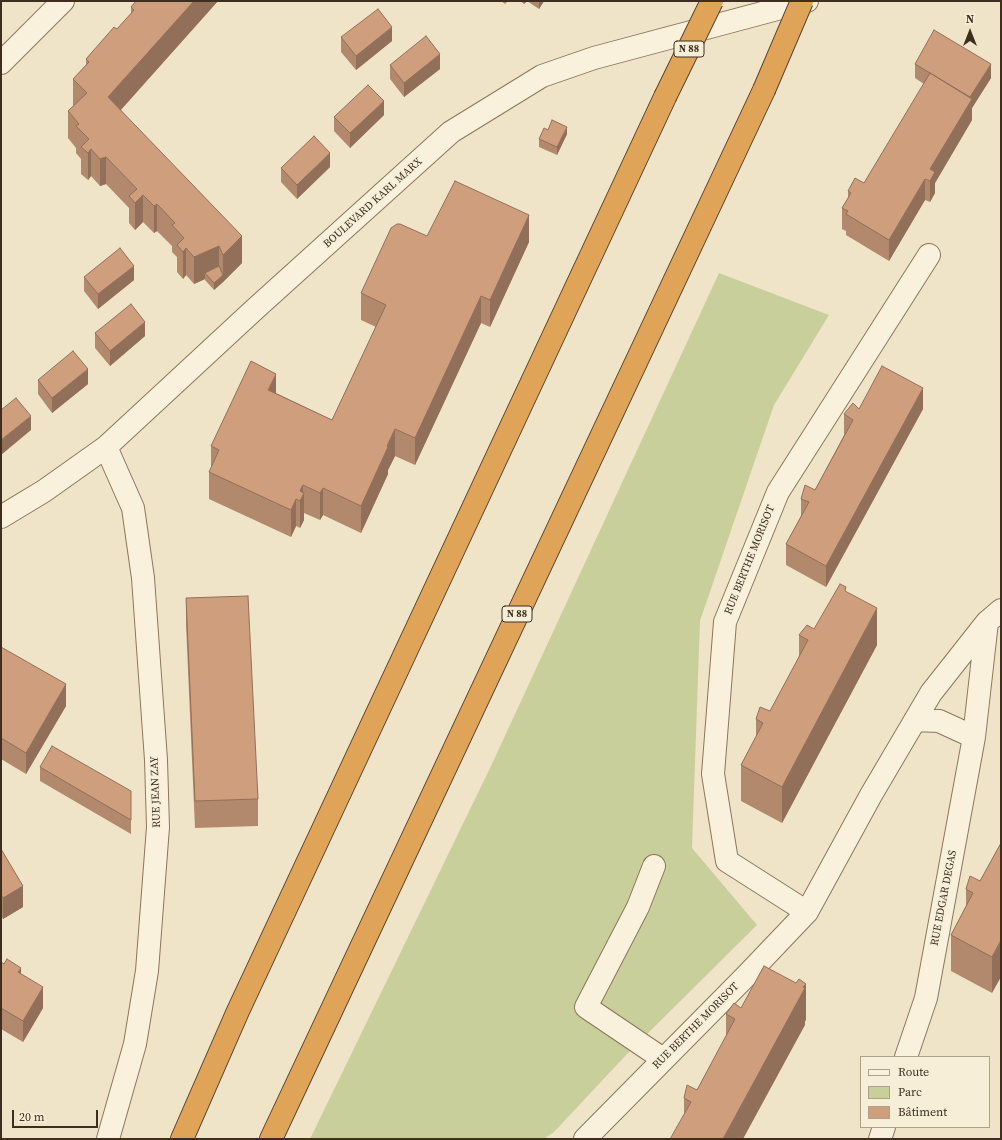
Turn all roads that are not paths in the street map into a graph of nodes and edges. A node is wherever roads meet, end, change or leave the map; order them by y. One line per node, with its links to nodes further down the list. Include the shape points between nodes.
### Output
1 (63, 1): 5 (street)
2 (712, 1): 18 (highway, N 88, bridge, via 242,1004)
3 (802, 1): 19 (highway, N 88, bridge, via 764,90)
4 (807, 1): 7 (street, BOULEVARD KARL MARX, via 594,58 542,76 451,132)
5 (1, 63)
6 (929, 255): 13 (street, RUE BERTHE MORISOT, via 778,492 725,622 713,774 727,861)
7 (106, 447): 8 (street, BOULEVARD KARL MARX, via 44,491); 17 (street, RUE JEAN ZAY, via 133,508 143,578 156,760 158,827 147,971 136,1044)
8 (1, 517)
9 (994, 616): 10 (street, RUE BERTHE MORISOT, via 931,693); 11 (street, RUE EDGAR DEGAS)
10 (915, 720): 11 (street, via 938,721); 13 (street, RUE BERTHE MORISOT)
11 (974, 737): 14 (street, RUE EDGAR DEGAS, via 926,998)
12 (654, 866): 15 (street, via 638,906 586,1007)
13 (807, 912): 15 (street, RUE BERTHE MORISOT)
14 (906, 1056)
15 (664, 1059): 20 (street, RUE BERTHE MORISOT)
16 (884, 1128): 21 (street)
17 (108, 1139)
18 (182, 1139)
19 (271, 1139)
20 (585, 1139)
21 (880, 1139)

